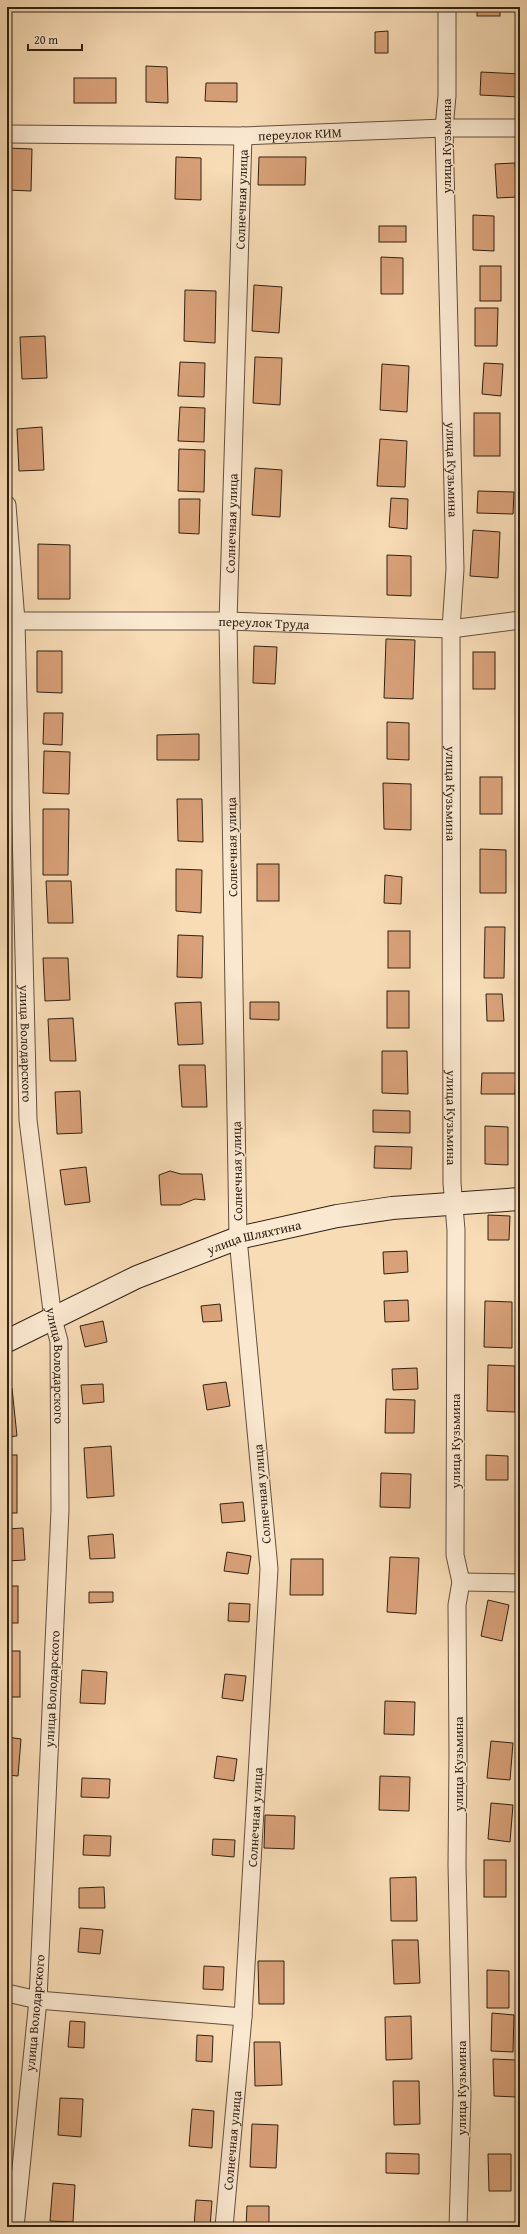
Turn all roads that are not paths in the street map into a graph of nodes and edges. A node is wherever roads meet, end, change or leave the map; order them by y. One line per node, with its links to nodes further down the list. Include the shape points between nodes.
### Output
1 (447, 7): 2 (street, улица Кузьмина, via 447,96)
2 (444, 128): 3 (street, переулок КИМ); 5 (street, переулок КИМ); 10 (street, улица Кузьмина, via 455,568)
3 (520, 128)
4 (7, 134): 5 (street, переулок КИМ)
5 (243, 136): 9 (street, Солнечная улица)
6 (7, 505): 8 (street, улица Володарского)
7 (520, 620): 10 (street, переулок Труда)
8 (12, 621): 9 (street, переулок Труда); 14 (street, улица Володарского, via 28,1120)
9 (228, 621): 10 (street, переулок Труда); 13 (street, Солнечная улица)
10 (451, 629): 12 (street, улица Кузьмина)
11 (520, 1199): 12 (main road, улица Шляхтина)
12 (453, 1203): 13 (main road, улица Шляхтина, via 353,1214); 16 (street, улица Кузьмина, via 456,1230 455,1555)
13 (238, 1238): 14 (main road, улица Шляхтина, via 137,1277); 20 (street, Солнечная улица, via 269,1569)
14 (53, 1319): 15 (main road, улица Шляхтина); 19 (street, улица Володарского, via 59,1341 60,1510)
15 (7, 1341)
16 (461, 1582): 17 (street); 23 (street, улица Кузьмина, via 457,1605 457,1865 462,2095)
17 (520, 1583)
18 (7, 1993): 19 (street)
19 (38, 2000): 20 (street); 21 (street, улица Володарского)
20 (243, 2017): 22 (street, Солнечная улица)
21 (15, 2227)
22 (224, 2227)
23 (458, 2227)

